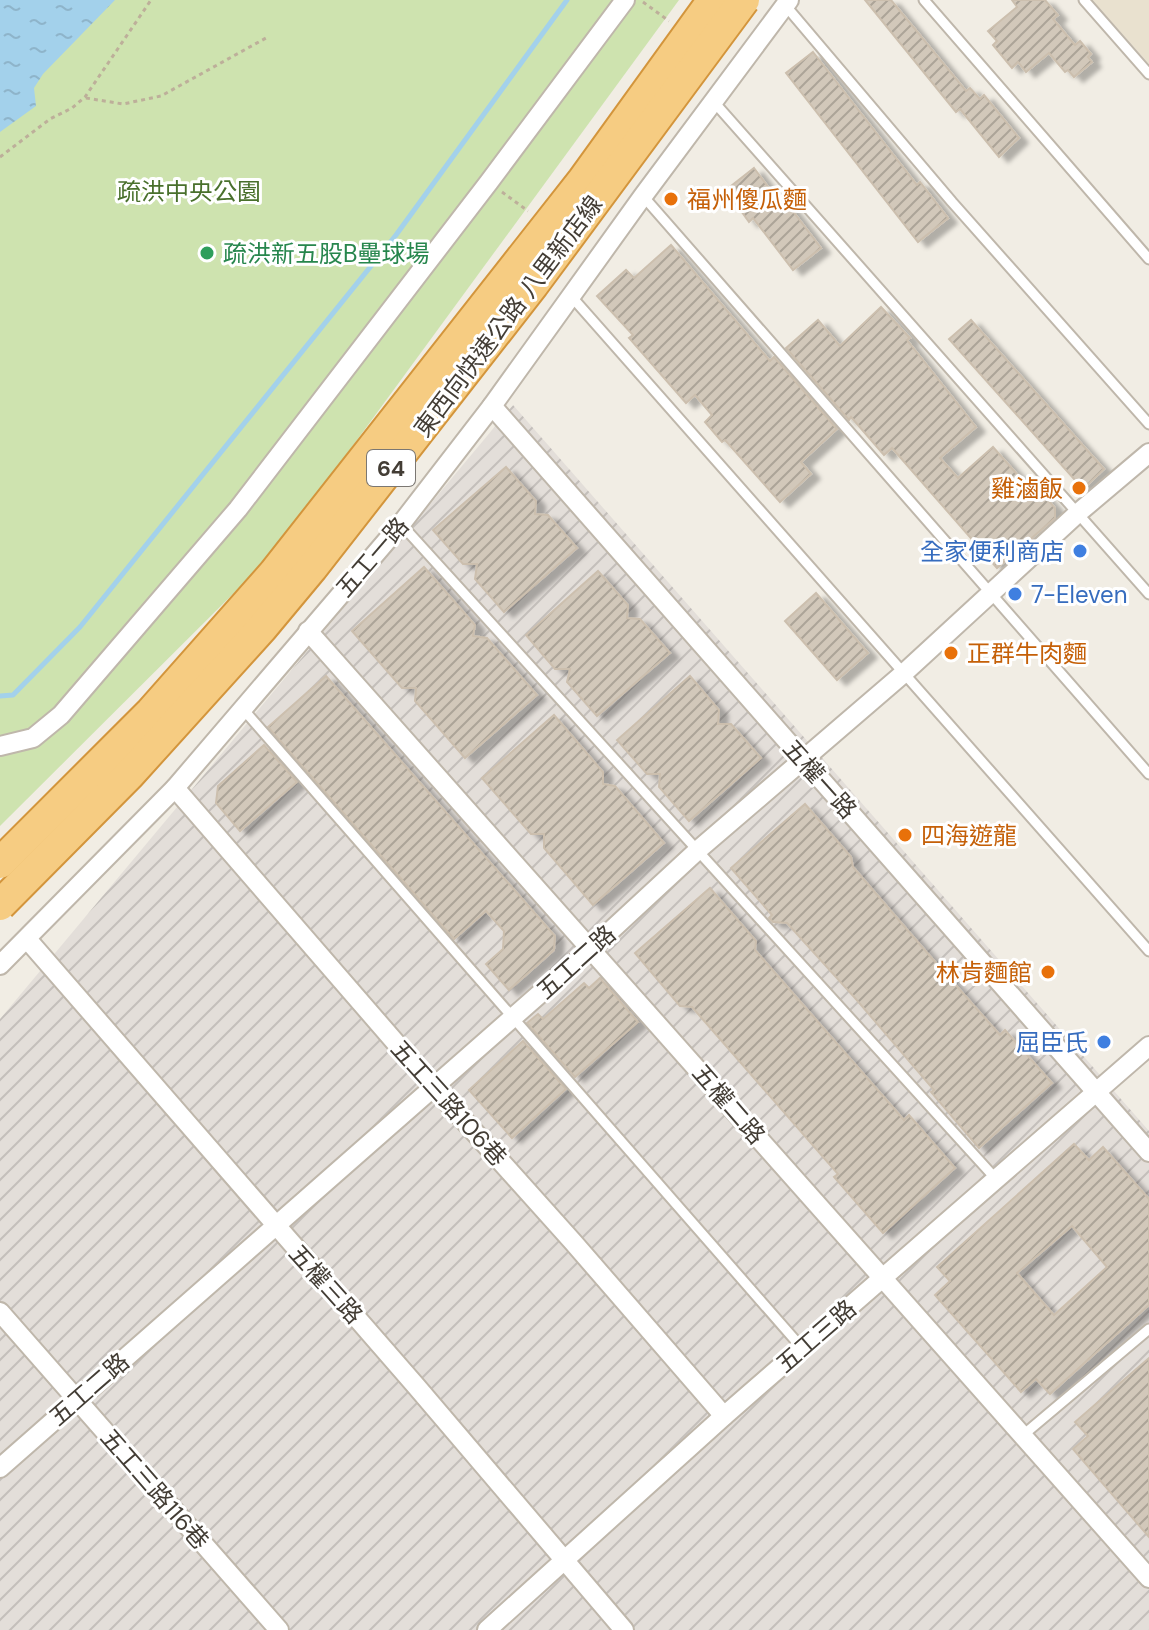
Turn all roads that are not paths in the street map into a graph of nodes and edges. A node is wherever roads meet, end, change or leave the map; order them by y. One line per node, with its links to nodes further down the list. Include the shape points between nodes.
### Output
1 (625, 0): 22 (street, via 238,509 61,715 33,738)
2 (713, 0): 27 (highway, 東西向快速公路 八里新店線 / 64, bridge, via 583,180 274,573 151,712)
3 (744, 0): 28 (highway, 東西向快速公路 八里新店線 / 64, bridge, via 533,285 312,568 129,775)
4 (924, 0): 10 (lane)
5 (1084, 0): 7 (lane)
6 (787, 3): 8 (street, 五工一路); 13 (lane, via 952,202)
7 (1149, 74)
8 (714, 102): 9 (street, 五工一路); 15 (lane)
9 (643, 196): 11 (street, 五工一路); 17 (lane)
10 (1149, 259)
11 (571, 296): 12 (street, 五工一路); 20 (lane)
12 (492, 406): 16 (street, 五工一路); 23 (street, 五權一路)
13 (1149, 424)
14 (1149, 453): 15 (street, 五工二路)
15 (1078, 513): 17 (street, 五工二路); 18 (lane)
16 (401, 524): 19 (street, 五工一路); 26 (lane)
17 (990, 593): 20 (street, 五工二路); 24 (lane)
18 (1149, 594)
19 (308, 631): 21 (street, 五工一路); 30 (street, 五權二路)
20 (904, 673): 23 (street, 五工二路); 31 (lane)
21 (243, 709): 25 (street, 五工一路); 33 (lane)
22 (0, 746)
23 (803, 761): 26 (street, 五工二路); 36 (street, 五權一路)
24 (1149, 774)
25 (175, 788): 29 (street, 五工一路); 35 (street, 五工三路106巷)
26 (698, 850): 30 (street, 五工二路); 38 (lane)
27 (0, 863)
28 (0, 905)
29 (27, 939): 32 (street, 五工一路); 39 (street, 五權三路)
30 (592, 948): 33 (street, 五工二路); 40 (street, 五權二路)
31 (1149, 951)
32 (0, 965)
33 (513, 1018): 35 (street, 五工二路); 43 (lane)
34 (1149, 1046): 36 (street, 五工三路)
35 (434, 1087): 39 (street, 五工二路); 45 (street, 五工三路106巷)
36 (1098, 1092): 37 (street, 五權一路); 38 (street, 五工三路)
37 (1149, 1152)
38 (996, 1180): 40 (street, 五工三路)
39 (275, 1227): 44 (street, 五工二路); 48 (street, 五權三路)
40 (883, 1278): 43 (street, 五工三路); 46 (street, 五權二路)
41 (0, 1312): 44 (street, 五工三路116巷)
42 (1149, 1329): 46 (lane)
43 (802, 1348): 45 (street, 五工三路)
44 (77, 1399): 47 (street, 五工二路); 50 (street, 五工三路116巷)
45 (724, 1416): 48 (street, 五工三路)
46 (1022, 1436): 49 (street, 五權二路)
47 (0, 1468)
48 (564, 1563): 51 (street, 五工三路); 52 (street, 五權三路)
49 (1149, 1578)
50 (279, 1630)
51 (487, 1630)
52 (624, 1630)

